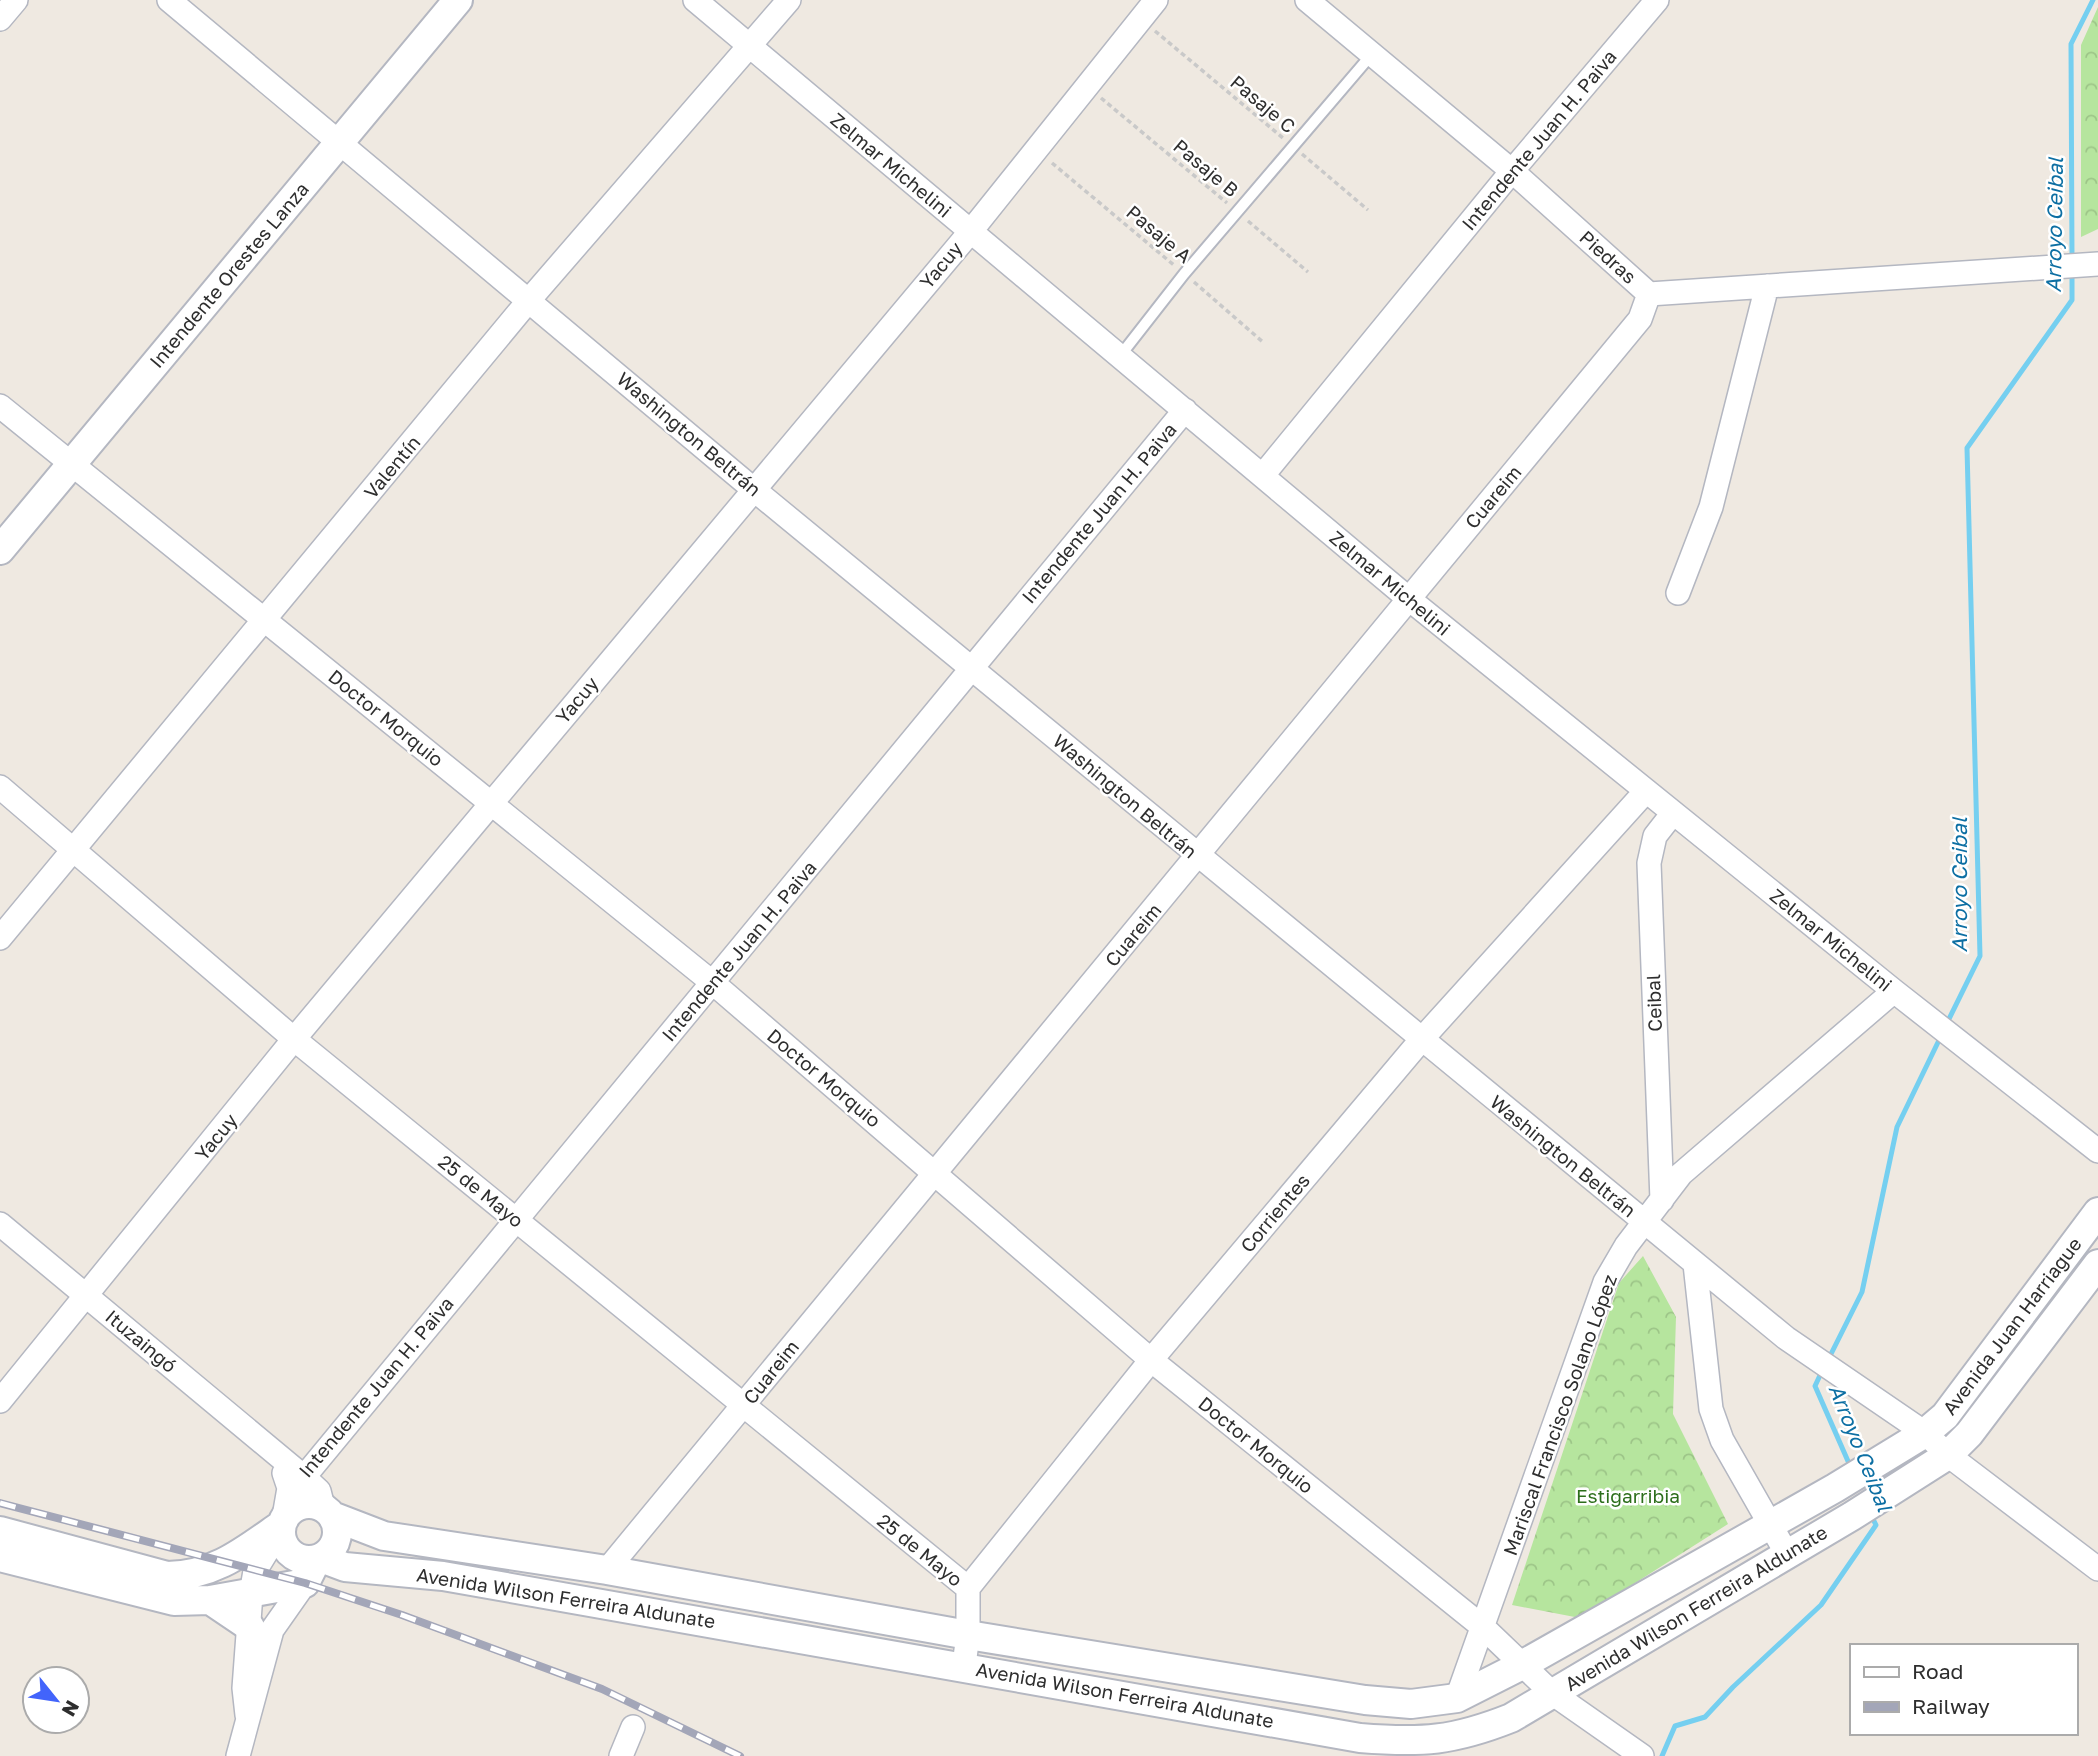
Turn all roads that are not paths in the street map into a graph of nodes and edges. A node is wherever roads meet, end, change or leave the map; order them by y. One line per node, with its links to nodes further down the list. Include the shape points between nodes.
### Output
1 (16, 0): 9 (street)
2 (169, 0): 12 (street, Washington Beltrán)
3 (458, 0): 12 (street, Intendente Orestes Lanza)
4 (695, 0): 10 (street, Zelmar Michelini)
5 (789, 0): 10 (street, Valentín)
6 (1156, 0): 14 (street, Yacuy)
7 (1307, 0): 11 (street, Piedras)
8 (1657, 0): 13 (street, Intendente Juan H. Paiva)
9 (0, 19)
10 (750, 46): 14 (street, Zelmar Michelini); 18 (street, Valentín)
11 (1372, 54): 13 (street, Piedras); 19 (lane)
12 (339, 142): 18 (street, Washington Beltrán); 22 (street, Intendente Orestes Lanza)
13 (1512, 171): 17 (street, Piedras); 23 (street, Intendente Juan H. Paiva)
14 (971, 231): 19 (street, Zelmar Michelini); 24 (street, Yacuy)
15 (2098, 264): 16 (street, Piedras)
16 (1767, 286): 17 (street, Piedras); 26 (street, via 1711,507)
17 (1649, 294): 27 (street, Cuareim, via 1640,319)
18 (530, 299): 24 (street, Washington Beltrán); 28 (street, Valentín)
19 (1120, 356): 21 (street, Zelmar Michelini)
20 (0, 406): 22 (street, Doctor Morquio)
21 (1185, 411): 23 (street, Zelmar Michelini); 29 (street, Intendente Juan H. Paiva)
22 (71, 464): 25 (street, Intendente Orestes Lanza); 28 (street, Doctor Morquio)
23 (1263, 475): 27 (street, Zelmar Michelini)
24 (752, 488): 29 (street, Washington Beltrán); 32 (street, Yacuy)
25 (0, 550)
26 (1678, 593)
27 (1409, 599): 31 (street, Zelmar Michelini); 35 (street, Cuareim)
28 (265, 620): 32 (street, Doctor Morquio); 34 (street, Valentín)
29 (971, 667): 35 (street, Washington Beltrán); 37 (street, Intendente Juan H. Paiva)
30 (0, 787): 34 (street, 25 de Mayo)
31 (1646, 791): 33 (street, Zelmar Michelini); 40 (street, Corrientes)
32 (492, 804): 37 (street, Doctor Morquio); 39 (street, Yacuy)
33 (1673, 813): 38 (street, Zelmar Michelini); 43 (street, Ceibal, via 1654,836 1648,863)
34 (73, 849): 36 (street, Valentín); 39 (street, 25 de Mayo)
35 (1199, 857): 40 (street, Washington Beltrán); 42 (street, Cuareim)
36 (0, 938)
37 (713, 983): 42 (street, Doctor Morquio); 45 (street, Intendente Juan H. Paiva)
38 (1894, 991): 41 (street, Zelmar Michelini); 43 (street, Mariscal Francisco Solano López, via 1719,1139 1681,1174)
39 (294, 1039): 45 (street, 25 de Mayo); 50 (street, Yacuy)
40 (1421, 1040): 46 (street, Washington Beltrán); 51 (street, Corrientes)
41 (2098, 1151)
42 (935, 1171): 51 (street, Doctor Morquio); 53 (street, Cuareim)
43 (1662, 1200): 46 (street, Mariscal Francisco Solano López)
44 (2098, 1212): 54 (street, Avenida Juan Harriague, via 1945,1416)
45 (515, 1218): 53 (street, 25 de Mayo); 57 (street, Intendente Juan H. Paiva)
46 (1644, 1223): 48 (street, Washington Beltrán); 72 (street, Mariscal Francisco Solano López, via 1605,1282)
47 (0, 1224): 50 (street, Ituzaingó)
48 (1695, 1264): 54 (street, Washington Beltrán, via 1786,1338); 61 (street, via 1710,1409 1722,1440)
49 (2098, 1264): 55 (street, Avenida Juan Harriague, via 1969,1434)
50 (87, 1296): 52 (street, Yacuy); 57 (street, Ituzaingó, via 280,1460)
51 (1151, 1360): 68 (street, Corrientes); 72 (street, Doctor Morquio)
52 (0, 1401)
53 (743, 1406): 67 (street, Cuareim); 68 (street, 25 de Mayo)
54 (1925, 1433): 55 (street, Washington Beltrán); 56 (street, Avenida Juan Harriague)
55 (1948, 1455): 58 (street, Avenida Juan Harriague); 66 (street, Washington Beltrán)
56 (1885, 1458): 61 (street, Avenida Wilson Ferreira Aldunate)
57 (296, 1482): 59 (street, Ituzaingó, via 319,1491); 60 (street, Ituzaingó)
58 (1897, 1487): 63 (street, Avenida Wilson Ferreira Aldunate)
59 (328, 1512): 60 (street, via 315,1504 298,1505); 65 (street, via 336,1539); 67 (street, Avenida Wilson Ferreira Aldunate, via 384,1536)
60 (282, 1524): 62 (street, via 228,1563 184,1576 167,1576); 65 (street, via 288,1552); 69 (street, via 255,1571)
61 (1771, 1524): 63 (street); 75 (street, Avenida Wilson Ferreira Aldunate)
62 (0, 1531)
63 (1787, 1555): 76 (street, Avenida Wilson Ferreira Aldunate)
64 (0, 1557): 70 (street, Avenida Wilson Ferreira Aldunate, via 159,1598)
65 (322, 1567): 69 (street, Avenida Wilson Ferreira Aldunate); 74 (street, Avenida Wilson Ferreira Aldunate, via 443,1576); 78 (street, via 272,1630)
66 (2098, 1569)
67 (607, 1570): 73 (street, Avenida Wilson Ferreira Aldunate)
68 (968, 1588): 73 (street)
69 (251, 1594): 70 (street, Avenida Wilson Ferreira Aldunate); 71 (street)
70 (210, 1600): 71 (street)
71 (250, 1627): 78 (street, via 244,1688)
72 (1483, 1628): 75 (street, Doctor Morquio); 77 (street, Mariscal Francisco Solano López)
73 (968, 1634): 74 (street); 77 (street, Avenida Wilson Ferreira Aldunate, via 1365,1700 1412,1704)
74 (964, 1665): 76 (street, Avenida Wilson Ferreira Aldunate, via 1360,1738 1407,1742 1449,1739 1477,1731 1511,1718)
75 (1520, 1666): 76 (street, Doctor Morquio); 77 (street, Avenida Wilson Ferreira Aldunate)
76 (1552, 1693): 80 (street, Doctor Morquio)
77 (1457, 1698)
78 (247, 1715): 81 (street)
79 (633, 1727): 82 (street)
80 (1638, 1753)
81 (238, 1756)
82 (621, 1756)

